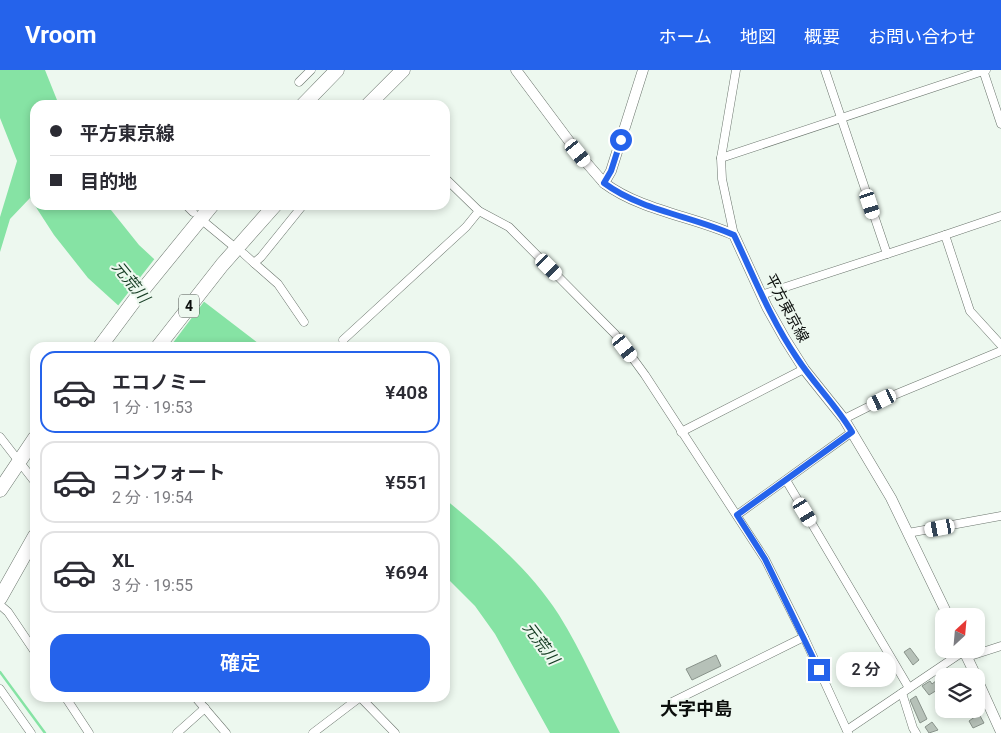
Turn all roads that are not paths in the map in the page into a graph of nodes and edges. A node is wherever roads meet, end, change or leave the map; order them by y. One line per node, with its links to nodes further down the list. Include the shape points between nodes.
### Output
1 (312, 70): 9 (street)
2 (403, 70): 11 (highway)
3 (516, 70): 16 (main road)
4 (643, 70): 16 (main road, via 611,171)
5 (736, 70): 14 (street)
6 (825, 70): 12 (street)
7 (984, 70): 12 (street); 13 (street)
8 (333, 71): 10 (highway)
9 (299, 82)
10 (307, 100)
11 (373, 100)
12 (842, 120): 14 (street); 27 (street)
13 (1001, 124)
14 (721, 158): 23 (street, via 722,179)
15 (450, 183): 20 (street)
16 (604, 183): 23 (main road, via 632,199 674,216)
17 (208, 210): 32 (highway)
18 (271, 210): 33 (highway, 4)
19 (299, 210): 28 (street)
20 (479, 211): 31 (street, via 466,227); 38 (street, via 509,227 615,334)
21 (1001, 216): 24 (street)
22 (203, 221): 25 (street)
23 (734, 235): 29 (main road, 平方東京線)
24 (945, 235): 27 (street); 34 (street, via 970,311)
25 (232, 244)
26 (244, 254): 28 (street)
27 (887, 254): 29 (street)
28 (254, 263): 30 (street, via 278,284)
29 (761, 295): 36 (main road, 平方東京線)
30 (304, 322)
31 (343, 340)
32 (103, 342)
33 (162, 342)
34 (1001, 345)
35 (1001, 351): 37 (street)
36 (804, 369): 37 (main road, 平方東京線); 38 (street)
37 (844, 419): 39 (main road, 平方東京線)
38 (681, 432): 46 (street)
39 (852, 432): 44 (street); 48 (main road, 平方東京線)
40 (0, 437): 42 (street)
41 (30, 445): 42 (highway)
42 (19, 461): 43 (street); 45 (highway)
43 (30, 475)
44 (786, 480): 46 (street); 59 (street)
45 (0, 490)
46 (737, 515): 53 (street, via 765,559)
47 (1001, 516): 48 (street)
48 (908, 534): 52 (main road, 平方東京線)
49 (30, 545): 50 (highway)
50 (0, 598)
51 (0, 605): 54 (street)
52 (944, 608)
53 (804, 637): 65 (street); 67 (street)
54 (30, 642)
55 (1001, 646): 56 (street)
56 (985, 649)
57 (956, 658): 59 (street)
58 (0, 689): 69 (street)
59 (905, 691): 67 (street); 75 (street)
60 (985, 697): 68 (main road)
61 (69, 702): 70 (street)
62 (200, 702): 66 (street)
63 (355, 702): 73 (street)
64 (364, 702): 74 (street)
65 (672, 702)
66 (205, 708): 71 (street); 72 (street)
67 (848, 731)
68 (1001, 732)
69 (32, 733)
70 (89, 733)
71 (177, 733)
72 (226, 733)
73 (313, 733)
74 (395, 733)
75 (916, 733)

